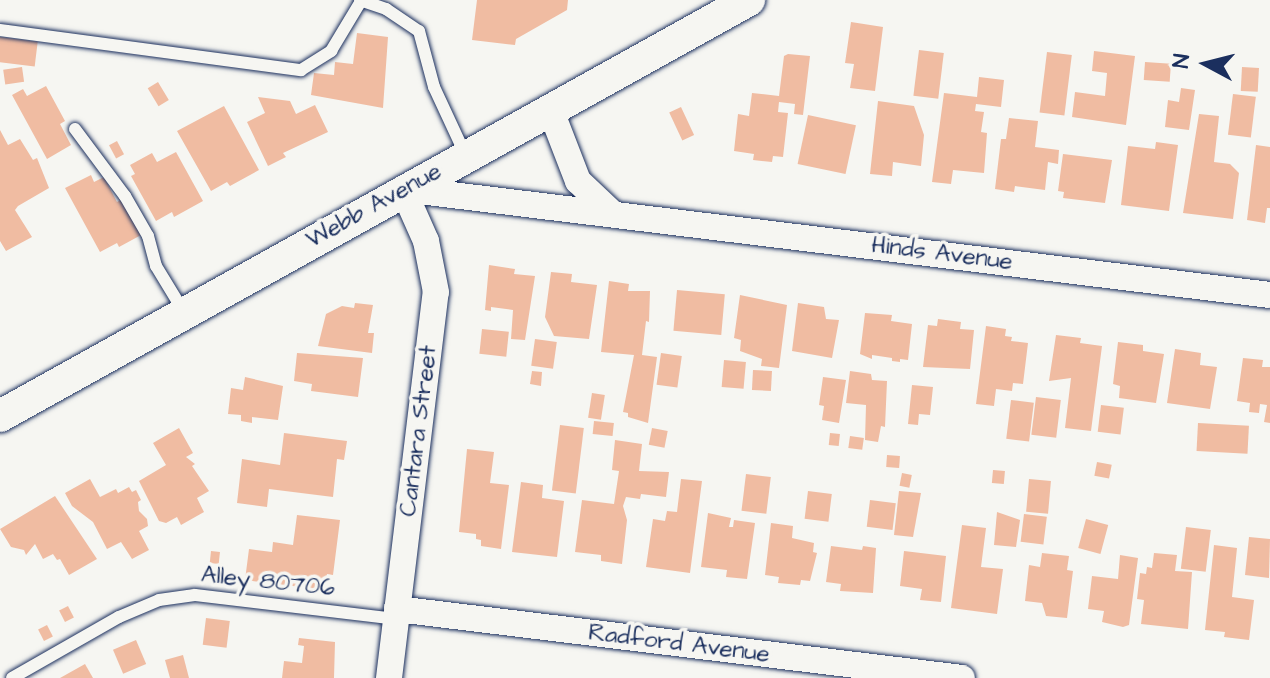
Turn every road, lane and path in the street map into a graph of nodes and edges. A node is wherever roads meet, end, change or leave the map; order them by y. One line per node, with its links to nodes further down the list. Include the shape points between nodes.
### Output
1 (360, 0): 3 (lane, via 331,51 301,70); 6 (lane, via 386,9 419,31 434,87)
2 (749, 0): 4 (street, Webb Avenue)
3 (0, 30)
4 (551, 111): 6 (street, Webb Avenue); 8 (street, via 578,181)
5 (75, 129): 10 (lane, via 125,196 148,236 156,266)
6 (466, 156): 7 (street, Webb Avenue)
7 (403, 189): 8 (street, Hinds Avenue); 10 (street, Webb Avenue); 12 (street, Cantara Street, via 426,241 436,292)
8 (613, 214): 9 (street, Hinds Avenue)
9 (1270, 295)
10 (184, 312): 11 (street, Webb Avenue)
11 (0, 416)
12 (396, 614): 13 (lane, Alley 80706, via 230,598 159,600); 14 (street, Cantara Street); 15 (street, Radford Avenue)
13 (12, 678)
14 (389, 678)
15 (962, 678)

